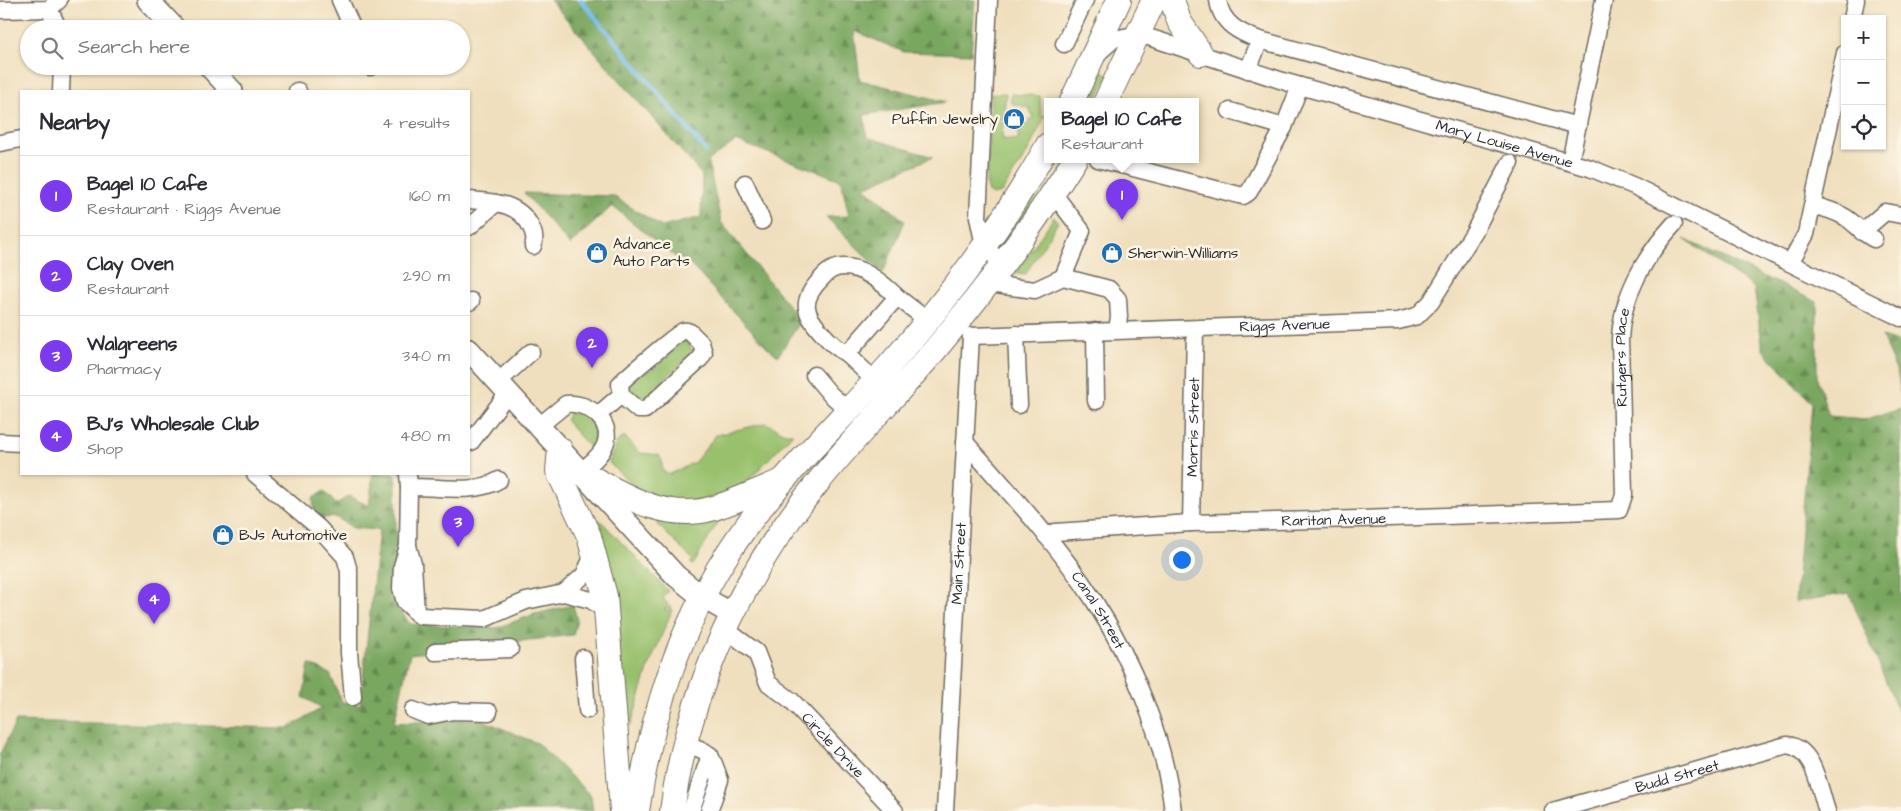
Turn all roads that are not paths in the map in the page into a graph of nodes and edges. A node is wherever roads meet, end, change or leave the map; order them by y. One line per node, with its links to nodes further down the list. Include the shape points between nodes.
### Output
1 (340, 0): 17 (street)
2 (989, 0): 52 (street, via 978,217)
3 (1085, 0): 20 (street)
4 (1120, 0): 22 (highway)
5 (1137, 0): 18 (highway, via 1130,20 1132,28)
6 (1154, 0): 18 (highway)
7 (1172, 0): 21 (highway, via 1179,21)
8 (1218, 0): 19 (street, via 1222,15 1230,24)
9 (1604, 0): 33 (street)
10 (1856, 0): 14 (street)
11 (158, 3): 16 (main road)
12 (54, 5): 13 (street); 15 (street)
13 (0, 10)
14 (1853, 15)
15 (57, 20)
16 (169, 20)
17 (349, 20)
18 (1139, 34): 21 (street, Mary Louise Avenue); 22 (street, Mary Louise Avenue, via 1114,39); 31 (highway)
19 (1260, 40): 24 (street); 33 (street)
20 (1064, 44)
21 (1201, 54): 24 (street, Mary Louise Avenue)
22 (1094, 58): 30 (highway)
23 (1843, 60): 46 (street)
24 (1248, 70): 27 (street, Mary Louise Avenue)
25 (62, 75): 28 (street)
26 (217, 75): 29 (main road)
27 (1300, 86): 34 (street); 38 (street, Mary Louise Avenue)
28 (61, 90)
29 (231, 90)
30 (1074, 98)
31 (1107, 98)
32 (1230, 111): 34 (street)
33 (1578, 126): 38 (street)
34 (1284, 127): 40 (street, via 1249,192 1243,196)
35 (20, 139): 36 (street)
36 (0, 142)
37 (1044, 152): 52 (highway)
38 (1570, 162): 54 (street, Mary Louise Avenue, via 1634,186)
39 (1072, 163): 43 (highway)
40 (1114, 163)
41 (1510, 163): 62 (street, Riggs Avenue, via 1444,283 1417,316 1398,321)
42 (744, 183): 48 (street)
43 (1053, 193): 53 (highway); 55 (street, via 1082,231)
44 (470, 200): 45 (street)
45 (496, 203): 50 (street); 51 (street, via 510,206 522,215 534,233)
46 (1812, 205): 47 (street, via 1845,217 1868,235 1885,212); 54 (street, via 1806,234)
47 (1901, 215)
48 (762, 221)
49 (1674, 224): 87 (street, Rutgers Place, via 1644,267 1626,300 1622,317)
50 (470, 226)
51 (533, 246)
52 (984, 246): 53 (street); 59 (highway)
53 (1003, 264): 56 (highway)
54 (1790, 264): 58 (street, Mary Louise Avenue)
55 (1063, 277): 56 (street, via 1035,290); 61 (street, via 1114,293 1118,299 1119,317)
56 (988, 284): 60 (highway)
57 (897, 296): 59 (street); 67 (street); 67 (street, via 851,268 833,269 815,285 806,302 806,312 835,347)
58 (1901, 318)
59 (928, 320): 69 (highway)
60 (963, 330): 64 (street, Riggs Avenue); 79 (street, Main Street); 94 (highway, via 810,492 762,559)
61 (1116, 330): 62 (street, Riggs Avenue); 63 (street, Riggs Avenue)
62 (1195, 330): 88 (street, Morris Street)
63 (1095, 331): 64 (street, Riggs Avenue); 72 (street)
64 (1016, 334): 73 (street)
65 (470, 351): 70 (main road)
66 (531, 352): 70 (street)
67 (847, 354): 69 (street)
68 (814, 375): 74 (street)
69 (875, 381): 74 (highway)
70 (503, 387): 76 (main road); 78 (street)
71 (621, 394): 71 (street, via 620,384 626,376 682,331 690,332 704,347 703,356 645,410 638,410); 75 (street)
72 (1096, 401)
73 (1019, 405)
74 (848, 410): 86 (highway)
75 (598, 415): 76 (street, via 582,405 571,403 557,409); 82 (street, via 607,431 606,442 599,455)
76 (539, 426): 81 (main road)
77 (0, 442): 80 (street)
78 (470, 442)
79 (965, 442): 89 (street, Canal Street); 110 (street, Main Street)
80 (20, 443)
81 (560, 449): 82 (main road); 90 (highway, via 558,471 582,516)
82 (581, 472): 86 (highway, via 656,509 682,512 713,508); 92 (main road, via 676,576)
83 (256, 475): 98 (street, via 319,528 345,557 349,571 349,653)
84 (408, 480): 85 (street, via 474,488); 91 (street, via 408,546 402,566 402,596 416,613 425,617 484,619 526,601)
85 (499, 480)
86 (784, 480): 92 (highway, via 747,526)
87 (1622, 507): 88 (street, Raritan Avenue, via 1614,512)
88 (1191, 523): 89 (street, Raritan Avenue, via 1055,532)
89 (1046, 536): 111 (street, Canal Street, via 1092,598 1123,654 1163,756)
90 (595, 551): 91 (street, via 584,575); 93 (highway)
91 (564, 593): 93 (street, via 591,600)
92 (702, 597): 94 (main road); 105 (highway, via 678,648 663,694 649,744)
93 (607, 612): 104 (highway)
94 (729, 622): 102 (highway, via 702,686); 109 (street, Circle Drive, via 756,652 768,683 792,701)
95 (510, 648): 96 (street)
96 (434, 652)
97 (583, 658): 100 (street)
98 (353, 697)
99 (413, 710): 101 (street, via 428,716 453,711)
100 (587, 710)
101 (489, 712)
102 (685, 744): 103 (street, via 705,750); 106 (highway)
103 (710, 755): 107 (street); 108 (street, via 720,780)
104 (622, 811)
105 (637, 811)
106 (672, 811)
107 (691, 811)
108 (709, 811)
109 (895, 811)
110 (945, 811)
111 (1173, 811)
112 (1553, 811): 113 (street, Budd Street, via 1779,746 1800,749 1811,764)
113 (1827, 811)

